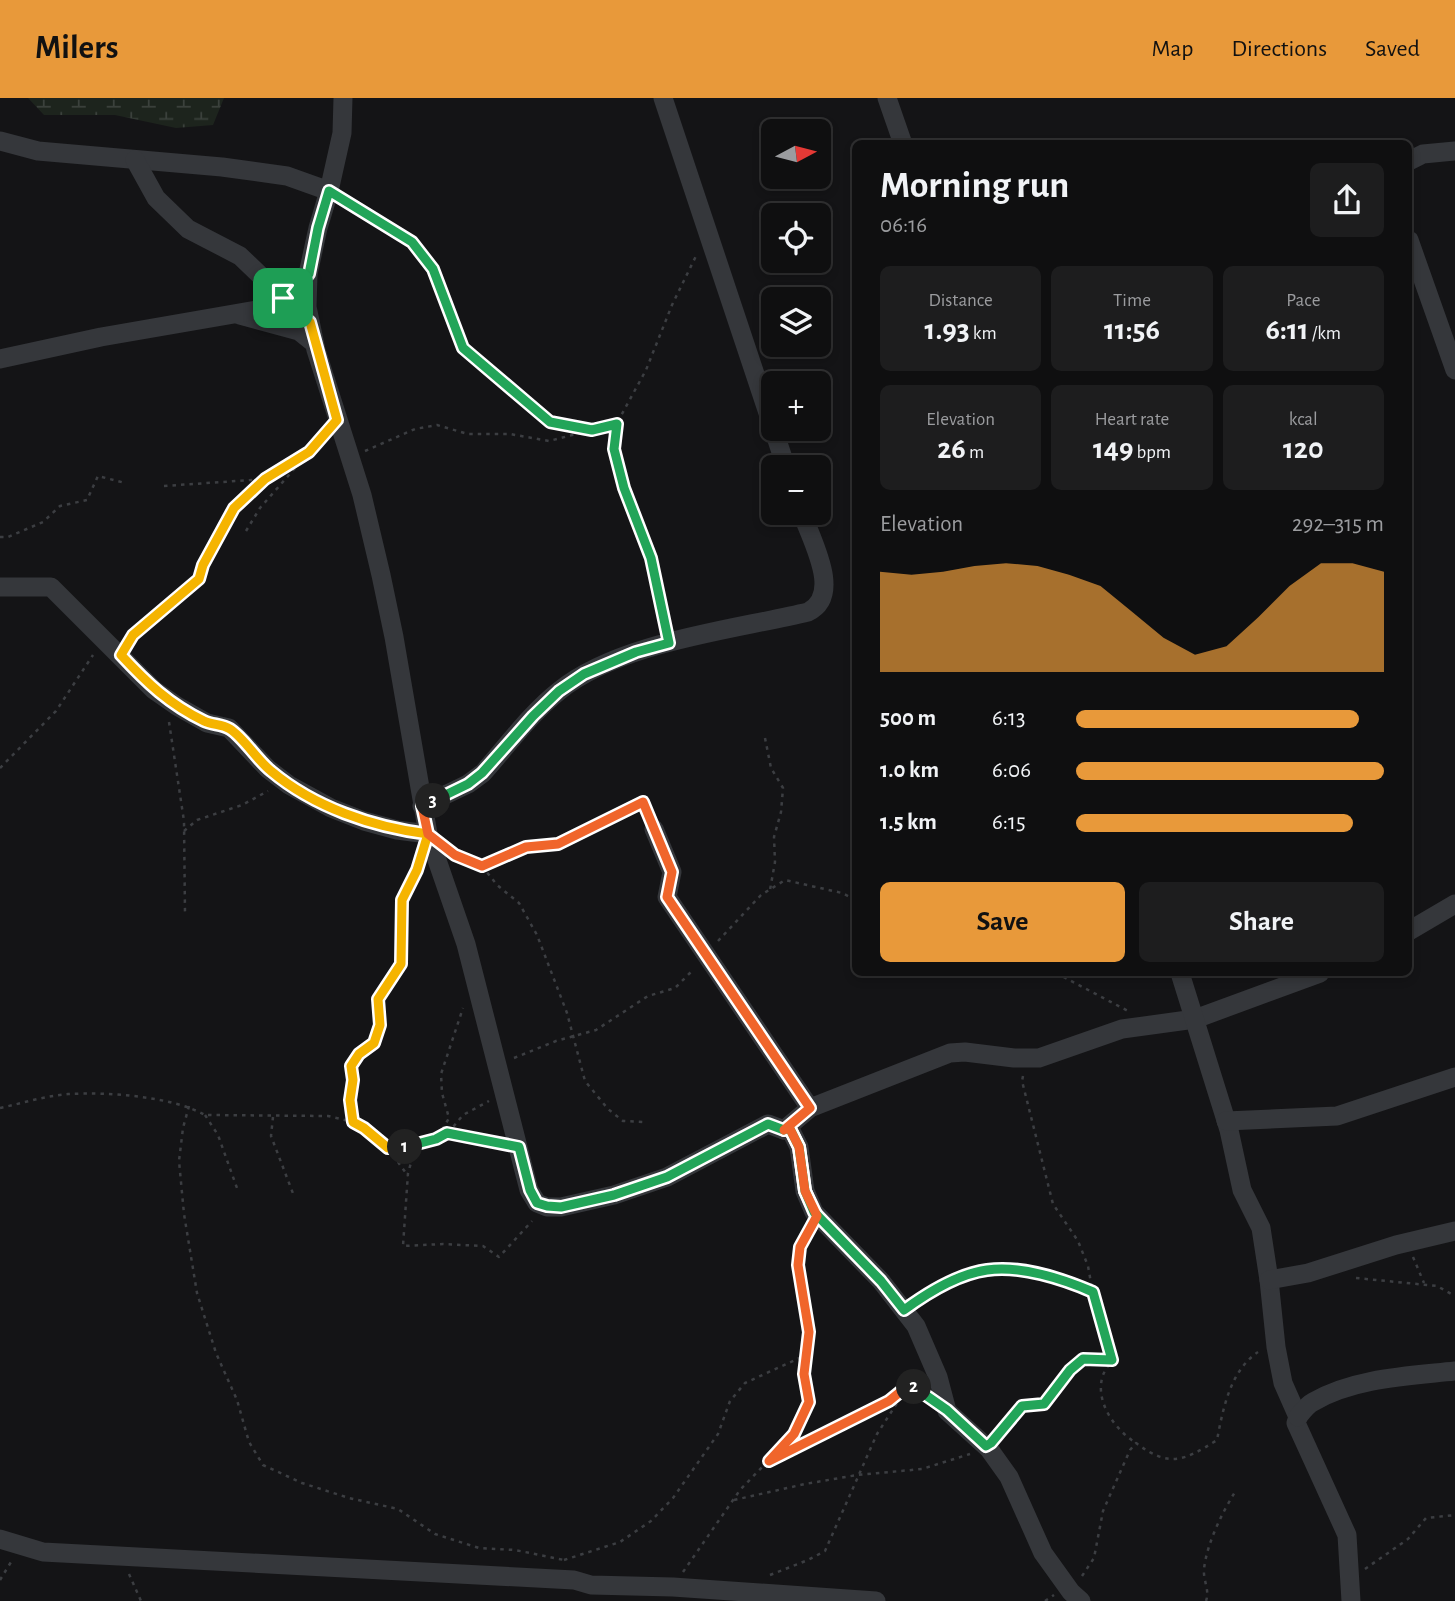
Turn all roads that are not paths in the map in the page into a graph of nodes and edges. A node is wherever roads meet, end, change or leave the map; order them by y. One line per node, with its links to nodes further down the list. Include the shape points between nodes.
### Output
1 (344, 98): 9 (street, via 342,134)
2 (663, 98): 18 (street)
3 (887, 98): 4 (street)
4 (902, 140)
5 (0, 141): 7 (street, via 38,151)
6 (1455, 151): 8 (street)
7 (135, 160): 9 (street, via 287,176); 12 (street, via 156,198 188,229 240,256)
8 (1412, 160)
9 (329, 191): 11 (street)
10 (1412, 248): 17 (street)
11 (309, 274): 12 (street); 14 (street)
12 (283, 298): 13 (street, via 262,309); 14 (street)
13 (236, 314): 15 (street, via 299,331); 16 (street)
14 (310, 322): 15 (street)
15 (314, 343): 21 (street, via 362,495 394,637)
16 (0, 359)
17 (1455, 370)
18 (782, 455)
19 (806, 525): 21 (street, via 824,578 819,605 807,612 636,652 584,674 533,716 482,773)
20 (0, 587): 23 (street, via 51,587 153,690 207,723 229,728 289,785 364,821)
21 (422, 806): 23 (street)
22 (654, 829): 30 (street, via 672,872 667,897)
23 (428, 834): 32 (street, via 466,944 537,1203 561,1207 614,1195 667,1177 768,1124)
24 (1455, 904): 25 (street)
25 (1412, 929)
26 (1181, 976): 28 (street)
27 (1313, 976): 28 (street)
28 (1195, 1019): 30 (street, via 1122,1029 1028,1059 950,1054); 31 (street)
29 (1455, 1077): 31 (street, via 1337,1116)
30 (810, 1108): 32 (street)
31 (1226, 1121): 34 (street, via 1242,1191 1261,1228)
32 (784, 1130): 38 (street, via 789,1127 799,1147 805,1191 817,1216 881,1281 916,1326 947,1410 986,1446 1009,1478 1043,1553)
33 (1455, 1231): 34 (street)
34 (1269, 1280): 36 (street, via 1283,1383)
35 (1455, 1371): 36 (street, via 1354,1386 1311,1403)
36 (1298, 1417): 40 (street, via 1296,1423 1347,1535)
37 (0, 1539): 39 (street, via 43,1552)
38 (1074, 1594)
39 (876, 1601)
40 (1351, 1601)

